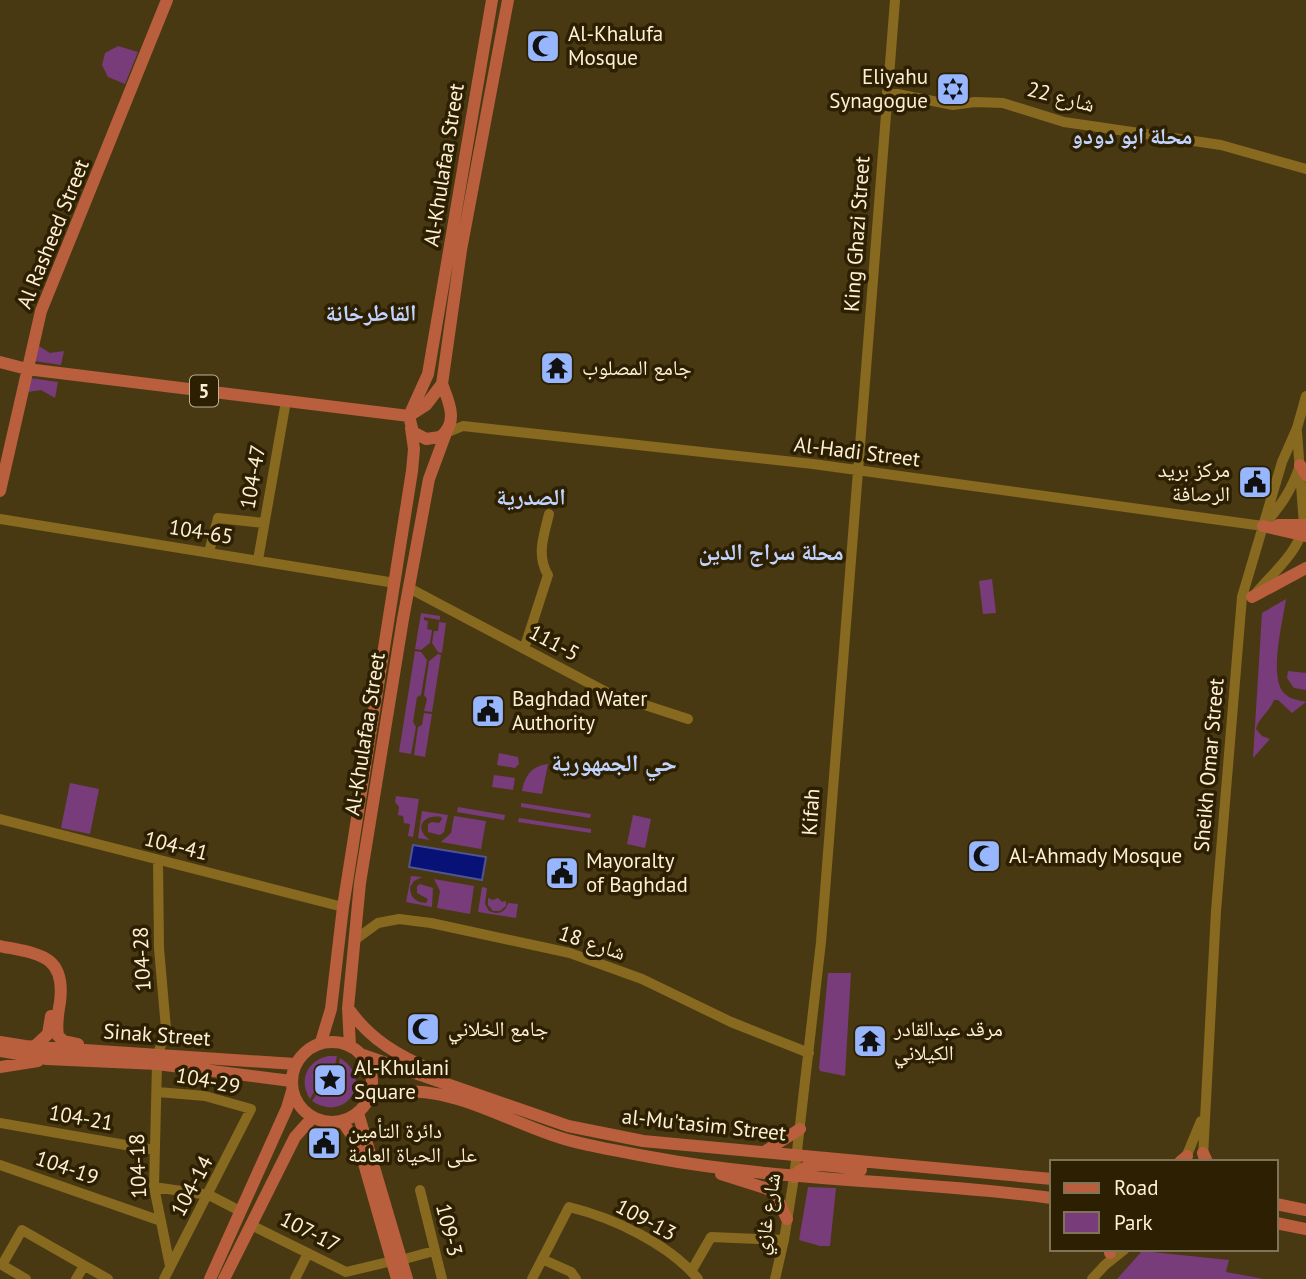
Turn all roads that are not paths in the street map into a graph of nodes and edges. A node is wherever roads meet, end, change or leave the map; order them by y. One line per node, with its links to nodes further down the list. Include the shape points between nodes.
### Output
1 (167, 0): 8 (main road, Al Rasheed Street, via 41,311)
2 (492, 0): 12 (main road, Al-Khulafaa Street, via 428,374)
3 (508, 0): 9 (main road, Al-Khulafaa Street, via 461,250)
4 (895, 0): 5 (street, King Ghazi Street)
5 (887, 92): 6 (street, شارع 22, via 953,105 1003,103 1064,121 1221,145); 16 (street, King Ghazi Street)
6 (1306, 169)
7 (0, 362): 8 (main road, 5)
8 (27, 369): 11 (main road, 5); 17 (main road, Al Rasheed Street)
9 (442, 384): 12 (main road); 14 (main road, Al-Khulafaa Street, via 451,412)
10 (1306, 396): 13 (street, Sheikh Omar Street)
11 (286, 401): 12 (main road, 5); 20 (street, 104-47)
12 (410, 422): 14 (main road, via 417,435 426,439); 26 (main road, Al-Khulafaa Street, via 412,471)
13 (1297, 428): 15 (street, Sheikh Omar Street); 21 (street, Sheikh Omar Street)
14 (446, 433): 16 (street, Al-Hadi Street, via 460,426 476,427); 27 (main road, Al-Khulafaa Street, via 429,479)
15 (1303, 470): 21 (street); 22 (street, Sheikh Omar Street)
16 (858, 472): 21 (street, Al-Hadi Street); 46 (street, Kifah)
17 (0, 491)
18 (549, 514): 30 (street, via 540,555 548,575)
19 (0, 519): 23 (street, 104-65)
20 (264, 523): 23 (street, via 218,518); 24 (street, 104-47)
21 (1263, 526): 22 (main road); 29 (street, Sheikh Omar Street)
22 (1304, 530): 28 (street)
23 (209, 552): 24 (street, 104-65)
24 (258, 560): 26 (street, 104-65)
25 (1306, 568): 28 (main road)
26 (395, 583): 34 (main road, Al-Khulafaa Street)
27 (409, 588): 30 (street, 111-5); 35 (main road, Al-Khulafaa Street, via 360,883)
28 (1252, 597): 29 (street)
29 (1240, 609): 58 (street, Sheikh Omar Street)
30 (524, 649): 31 (street, 111-5, via 608,693)
31 (688, 719)
32 (0, 819): 33 (street, 104-41)
33 (158, 861): 34 (street, 104-41); 49 (street, 104-28, via 159,956 166,1029)
34 (343, 907): 40 (main road, Al-Khulafaa Street, via 331,1009)
35 (356, 939): 38 (main road, Al-Khulafaa Street); 46 (street, شارع 18, via 379,923 399,919 570,953 642,979)
36 (0, 946): 45 (main road, via 35,953 55,965 61,981 60,1039)
37 (0, 954): 42 (main road, via 38,960 52,973 49,1030)
38 (348, 1008): 41 (main road, Al-Khulafaa Street); 55 (main road, via 368,1033 391,1051)
39 (0, 1042): 43 (main road)
40 (321, 1042): 41 (main road); 50 (main road)
41 (350, 1046): 47 (main road)
42 (34, 1047): 43 (main road, Sinak Street); 45 (main road, Sinak Street)
43 (16, 1049): 44 (main road); 48 (main road, Sinak Street)
44 (0, 1051)
45 (119, 1052): 49 (main road, Sinak Street)
46 (809, 1053): 62 (street, Kifah)
47 (363, 1055): 54 (main road, via 372,1085); 55 (main road, al-Mu'tasim Street)
48 (47, 1059): 49 (main road, Sinak Street); 51 (main road)
49 (158, 1059): 50 (main road, Sinak Street); 52 (main road, Sinak Street); 53 (street, 104-18)
50 (295, 1064): 52 (main road)
51 (0, 1067)
52 (292, 1086): 59 (main road, via 303,1111); 81 (main road, via 287,1108)
53 (158, 1092): 56 (street, 104-29, via 205,1096); 63 (street, 104-18)
54 (368, 1100): 57 (main road); 69 (main road, al-Mu'tasim Street, via 401,1090 449,1097 559,1138)
55 (505, 1103): 64 (main road, al-Mu'tasim Street, via 568,1126 643,1141)
56 (251, 1109): 77 (street, 104-14)
57 (358, 1113): 60 (main road); 92 (main road)
58 (1204, 1114): 66 (street, Sheikh Omar Street); 67 (street, Sheikh Omar Street)
59 (312, 1118): 60 (main road); 85 (main road, via 295,1138)
60 (342, 1121): 92 (main road, via 359,1146)
61 (0, 1123): 63 (street, 104-21)
62 (800, 1129): 64 (main road); 65 (street, Kifah)
63 (154, 1150): 73 (street, 104-18)
64 (764, 1152): 65 (main road, al-Mu'tasim Street)
65 (796, 1155): 70 (main road, al-Mu'tasim Street); 71 (street, شارع غازي)
66 (1204, 1159)
67 (1184, 1160)
68 (0, 1165): 83 (street, 104-19)
69 (690, 1165): 71 (main road, al-Mu'tasim Street); 82 (main road, via 768,1189)
70 (966, 1173): 71 (main road, via 921,1175 813,1166 802,1168); 72 (main road, al-Mu'tasim Street)
71 (794, 1177): 75 (main road, al-Mu'tasim Street); 82 (street, شارع غازي)
72 (1050, 1179)
73 (154, 1187): 77 (street); 83 (street, 104-18)
74 (420, 1190): 88 (street, 109-3)
75 (991, 1190): 76 (main road); 78 (main road, al-Mu'tasim Street)
76 (1050, 1191)
77 (209, 1195): 81 (street); 94 (street, 104-14)
78 (1050, 1198)
79 (1278, 1206): 80 (main road)
80 (1304, 1210)
81 (240, 1211): 101 (main road)
82 (787, 1220): 87 (street, شارع غازي)
83 (161, 1221): 94 (street, 104-18)
84 (1278, 1223): 86 (main road)
85 (251, 1225): 89 (street, 107-17); 102 (main road)
86 (1306, 1228)
87 (784, 1240): 95 (street, via 711,1237); 109 (street, شارع غازي)
88 (434, 1251): 92 (street, 107-17); 106 (street, 109-3)
89 (308, 1253): 96 (street, 107-17); 103 (street)
90 (1110, 1254): 110 (street)
91 (542, 1259): 95 (street, 109-13, via 567,1208 572,1207 621,1224 687,1265); 107 (street); 108 (street)
92 (397, 1261): 96 (street, 107-17); 104 (main road); 105 (main road)
93 (84, 1266): 97 (street, via 22,1230 2,1265); 98 (street); 99 (street)
94 (170, 1266): 100 (street, 104-14)
95 (695, 1275)
96 (345, 1276)
97 (26, 1279)
98 (76, 1279)
99 (108, 1279)
100 (164, 1279)
101 (210, 1279)
102 (224, 1279)
103 (295, 1279)
104 (397, 1279)
105 (407, 1279)
106 (442, 1279)
107 (532, 1279)
108 (576, 1279)
109 (775, 1279)
110 (1092, 1279)

